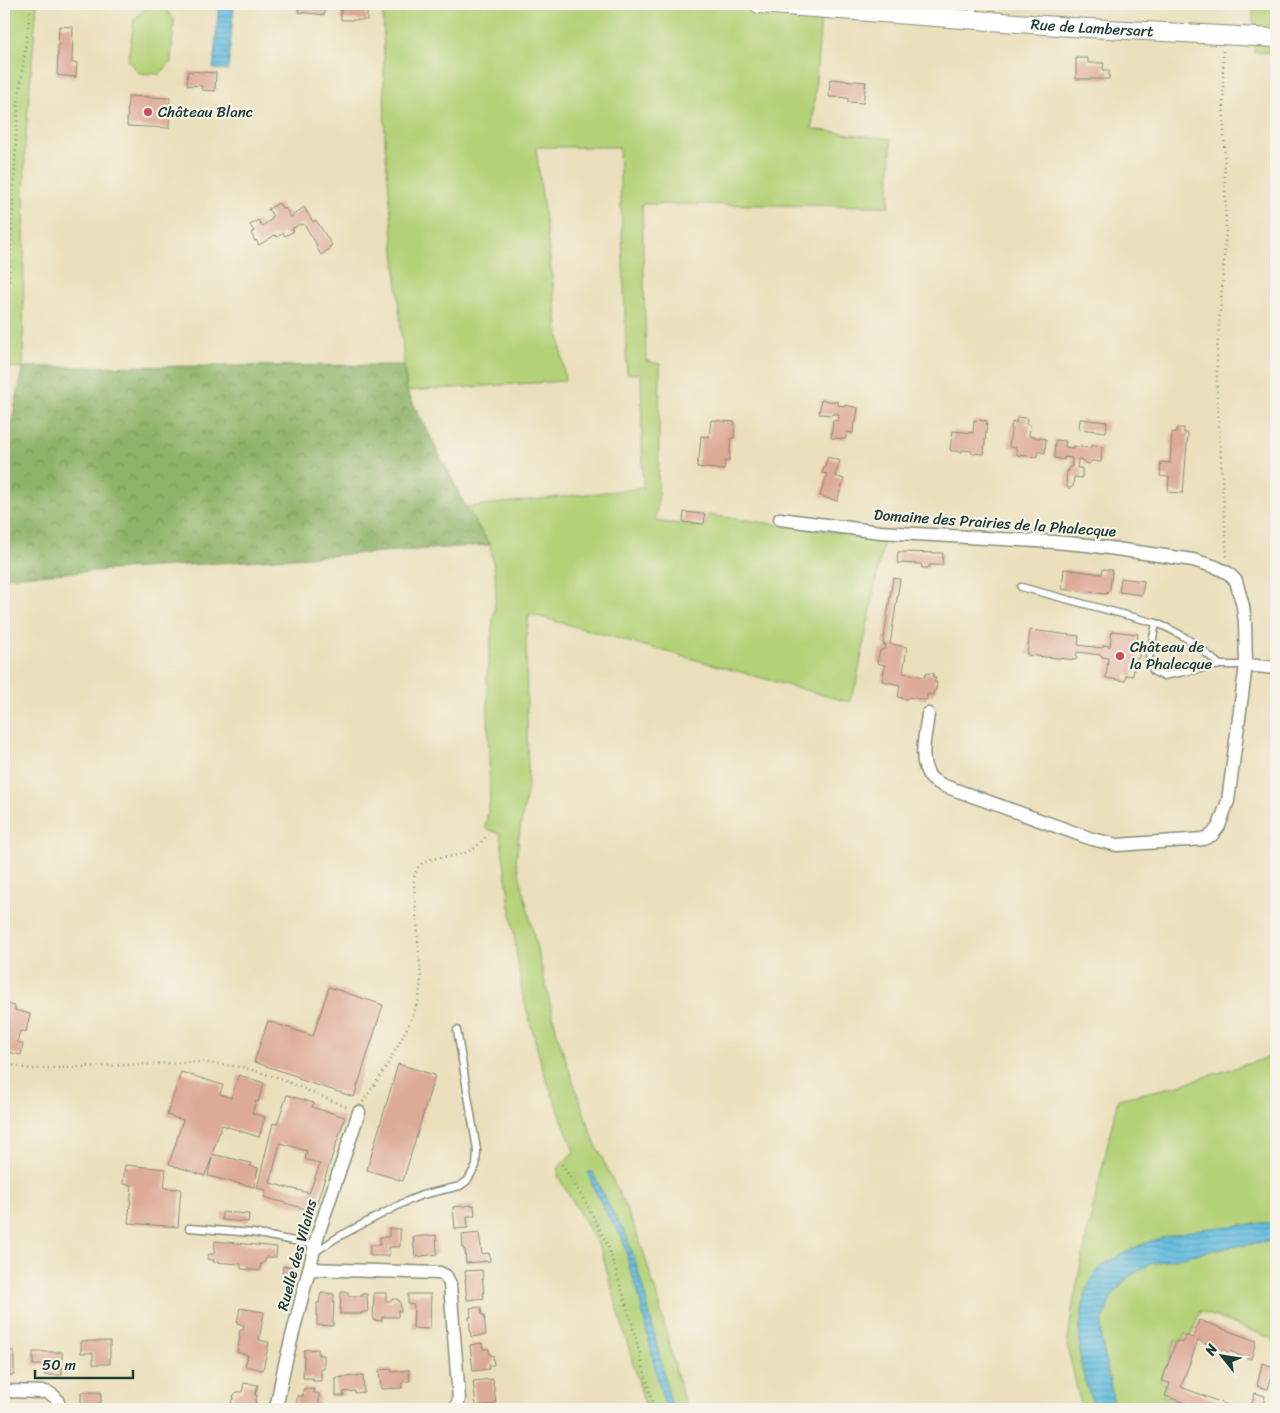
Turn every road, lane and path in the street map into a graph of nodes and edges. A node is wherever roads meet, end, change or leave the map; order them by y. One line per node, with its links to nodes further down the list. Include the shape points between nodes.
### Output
1 (31, 4): 7 (path, via 18,106)
2 (759, 4): 3 (main road, Rue de Lambersart)
3 (766, 4): 4 (main road, Rue de Lambersart)
4 (973, 12): 5 (main road, Rue de Lambersart)
5 (1224, 36): 6 (main road, Rue de Lambersart); 9 (path, via 1226,233 1217,396)
6 (1276, 38)
7 (4, 346)
8 (780, 519): 9 (street, Domaine des Prairies de la Phalecque, via 880,532 1095,546 1193,560)
9 (1228, 573): 13 (street, via 1236,582 1243,606)
10 (1021, 587): 11 (lane)
11 (1156, 623): 12 (lane, via 1196,644); 12 (lane, via 1149,658 1154,672 1163,676)
12 (1220, 665): 13 (lane)
13 (1246, 666): 14 (street); 15 (street, via 1228,800 1219,826 1212,835 1203,839 1117,845 942,785 932,778 924,764)
14 (1276, 668)
15 (928, 714)
16 (488, 834): 19 (path, via 467,852 426,861 416,870 419,999 399,1044)
17 (457, 1030): 22 (lane, via 477,1150 476,1166 467,1181 405,1202)
18 (4, 1062): 19 (path, via 31,1069 200,1062 242,1067 276,1077)
19 (359, 1112): 22 (street, Ruelle des Vilains)
20 (562, 1164): 28 (path, via 608,1246)
21 (189, 1228): 22 (lane, via 252,1233)
22 (314, 1249): 23 (street, Ruelle des Vilains)
23 (310, 1269): 26 (street, Ruelle des Vilains); 27 (street, via 440,1273 446,1276 450,1284 460,1399)
24 (4, 1391): 25 (street, via 50,1393 56,1398)
25 (59, 1409)
26 (276, 1409)
27 (454, 1409)
28 (654, 1409)

